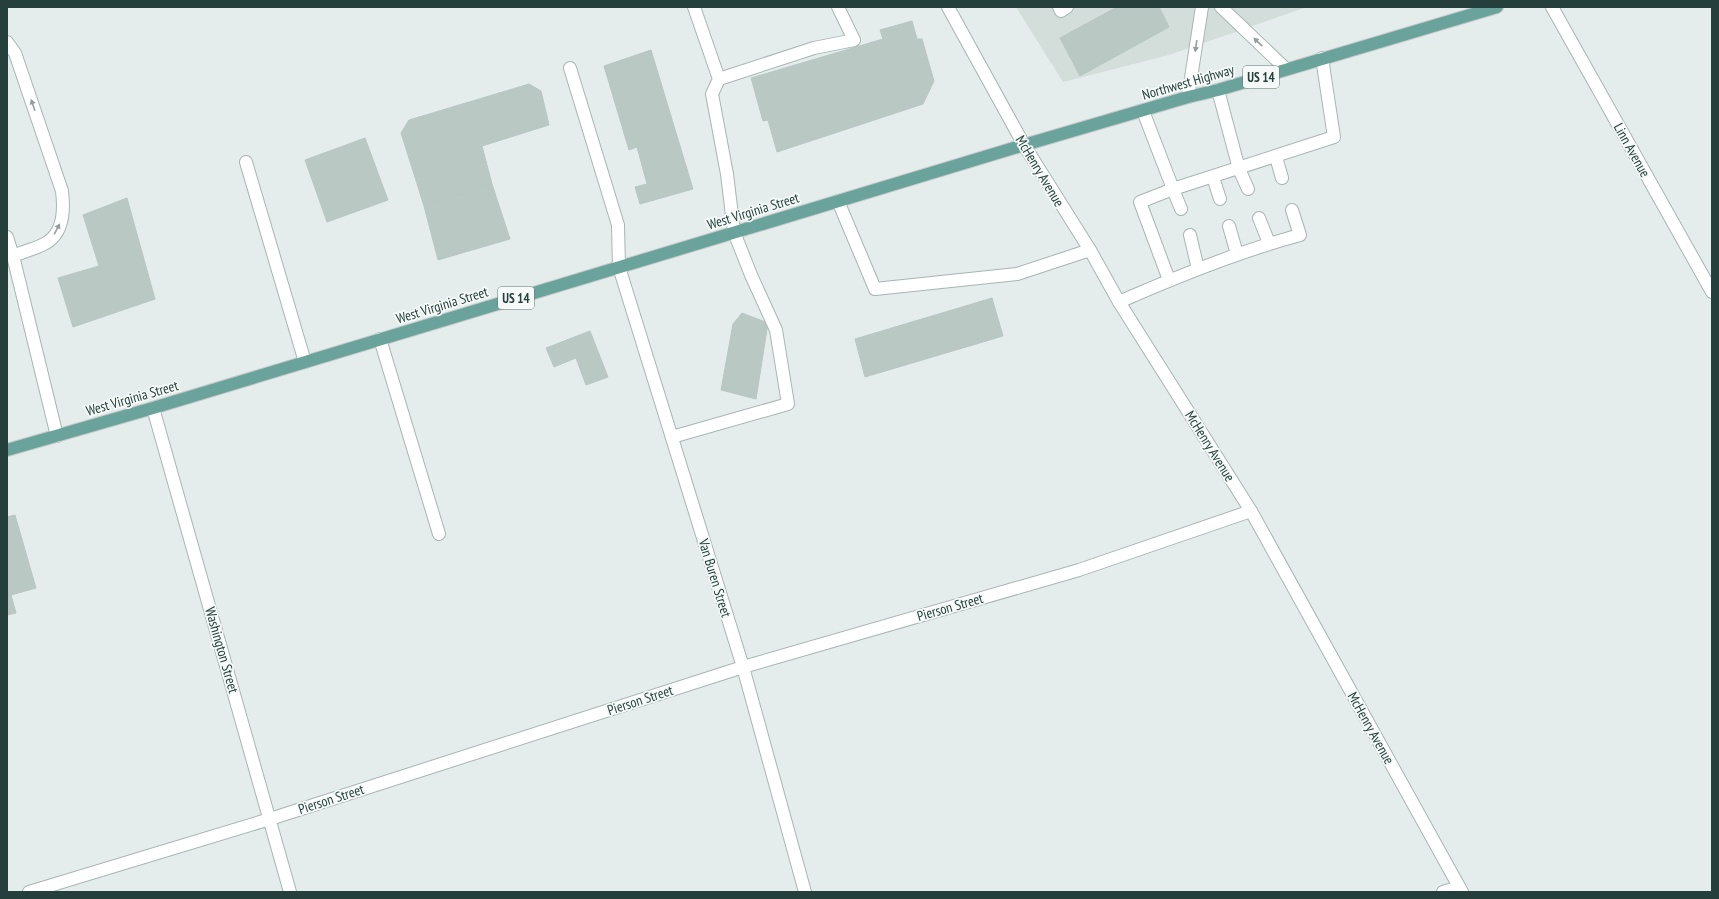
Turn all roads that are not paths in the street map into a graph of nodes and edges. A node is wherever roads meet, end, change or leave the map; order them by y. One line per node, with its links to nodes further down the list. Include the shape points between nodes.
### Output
1 (694, 7): 14 (street)
2 (838, 7): 14 (street, via 854,40 814,48)
3 (948, 7): 18 (street, McHenry Avenue)
4 (1059, 7): 5 (street, via 1061,11)
5 (1067, 7)
6 (1202, 7): 16 (street, one-way to 16)
7 (1221, 7): 13 (street, one-way to 7)
8 (1497, 7): 11 (main road, Northwest Highway / US 14)
9 (1552, 7): 42 (street, Linn Avenue)
10 (7, 42): 38 (street, one-way to 10, via 50,241 64,210 62,191 15,53)
11 (1322, 58): 13 (main road, Northwest Highway / US 14); 19 (street, via 1334,137)
12 (570, 68): 39 (street, Van Buren Street, via 618,225)
13 (1286, 69): 15 (main road, Northwest Highway / US 14)
14 (719, 79): 32 (street, via 712,94 727,174)
15 (1218, 90): 16 (main road, Northwest Highway / US 14); 21 (street)
16 (1188, 97): 17 (main road, Northwest Highway / US 14)
17 (1143, 110): 18 (main road, Northwest Highway / US 14); 24 (street)
18 (1024, 145): 27 (main road, West Virginia Street / US 14); 36 (street, McHenry Avenue)
19 (1276, 157): 21 (street); 23 (street)
20 (246, 162): 45 (street)
21 (1239, 169): 22 (street); 25 (street)
22 (1213, 177): 24 (street); 26 (street)
23 (1282, 178)
24 (1173, 189): 28 (street); 41 (street, via 1140,202)
25 (1248, 189)
26 (1220, 199)
27 (838, 201): 32 (main road, West Virginia Street / US 14); 36 (street, via 875,289 1017,274)
28 (1181, 209)
29 (1292, 210): 35 (street, via 1300,235)
30 (1259, 218): 35 (street)
31 (1229, 226): 37 (street)
32 (734, 232): 39 (main road, West Virginia Street / US 14); 48 (street, via 776,330 788,404)
33 (1190, 235): 40 (street)
34 (7, 237): 38 (street)
35 (1269, 243): 37 (street)
36 (1090, 250): 43 (street, McHenry Avenue)
37 (1236, 254): 40 (street)
38 (13, 256): 47 (street)
39 (619, 267): 44 (main road, West Virginia Street / US 14); 48 (street, Van Buren Street)
40 (1198, 268): 41 (street)
41 (1169, 280): 43 (street)
42 (1712, 292)
43 (1119, 302): 50 (street, McHenry Avenue)
44 (380, 340): 45 (main road, West Virginia Street / US 14); 51 (street)
45 (305, 362): 46 (main road, West Virginia Street / US 14)
46 (153, 408): 47 (main road, West Virginia Street / US 14); 53 (street, Washington Street)
47 (56, 436): 49 (main road, West Virginia Street / US 14)
48 (672, 438): 52 (street, Van Buren Street)
49 (7, 450)
50 (1251, 511): 52 (street, Pierson Street, via 1079,570); 54 (street, McHenry Avenue)
51 (439, 534)
52 (743, 667): 53 (street, Pierson Street); 57 (street, Van Buren Street)
53 (270, 819): 55 (street, Pierson Street); 56 (street, Washington Street)
54 (1461, 890): 58 (street)
55 (29, 892)
56 (290, 892)
57 (805, 892)
58 (1443, 892)

